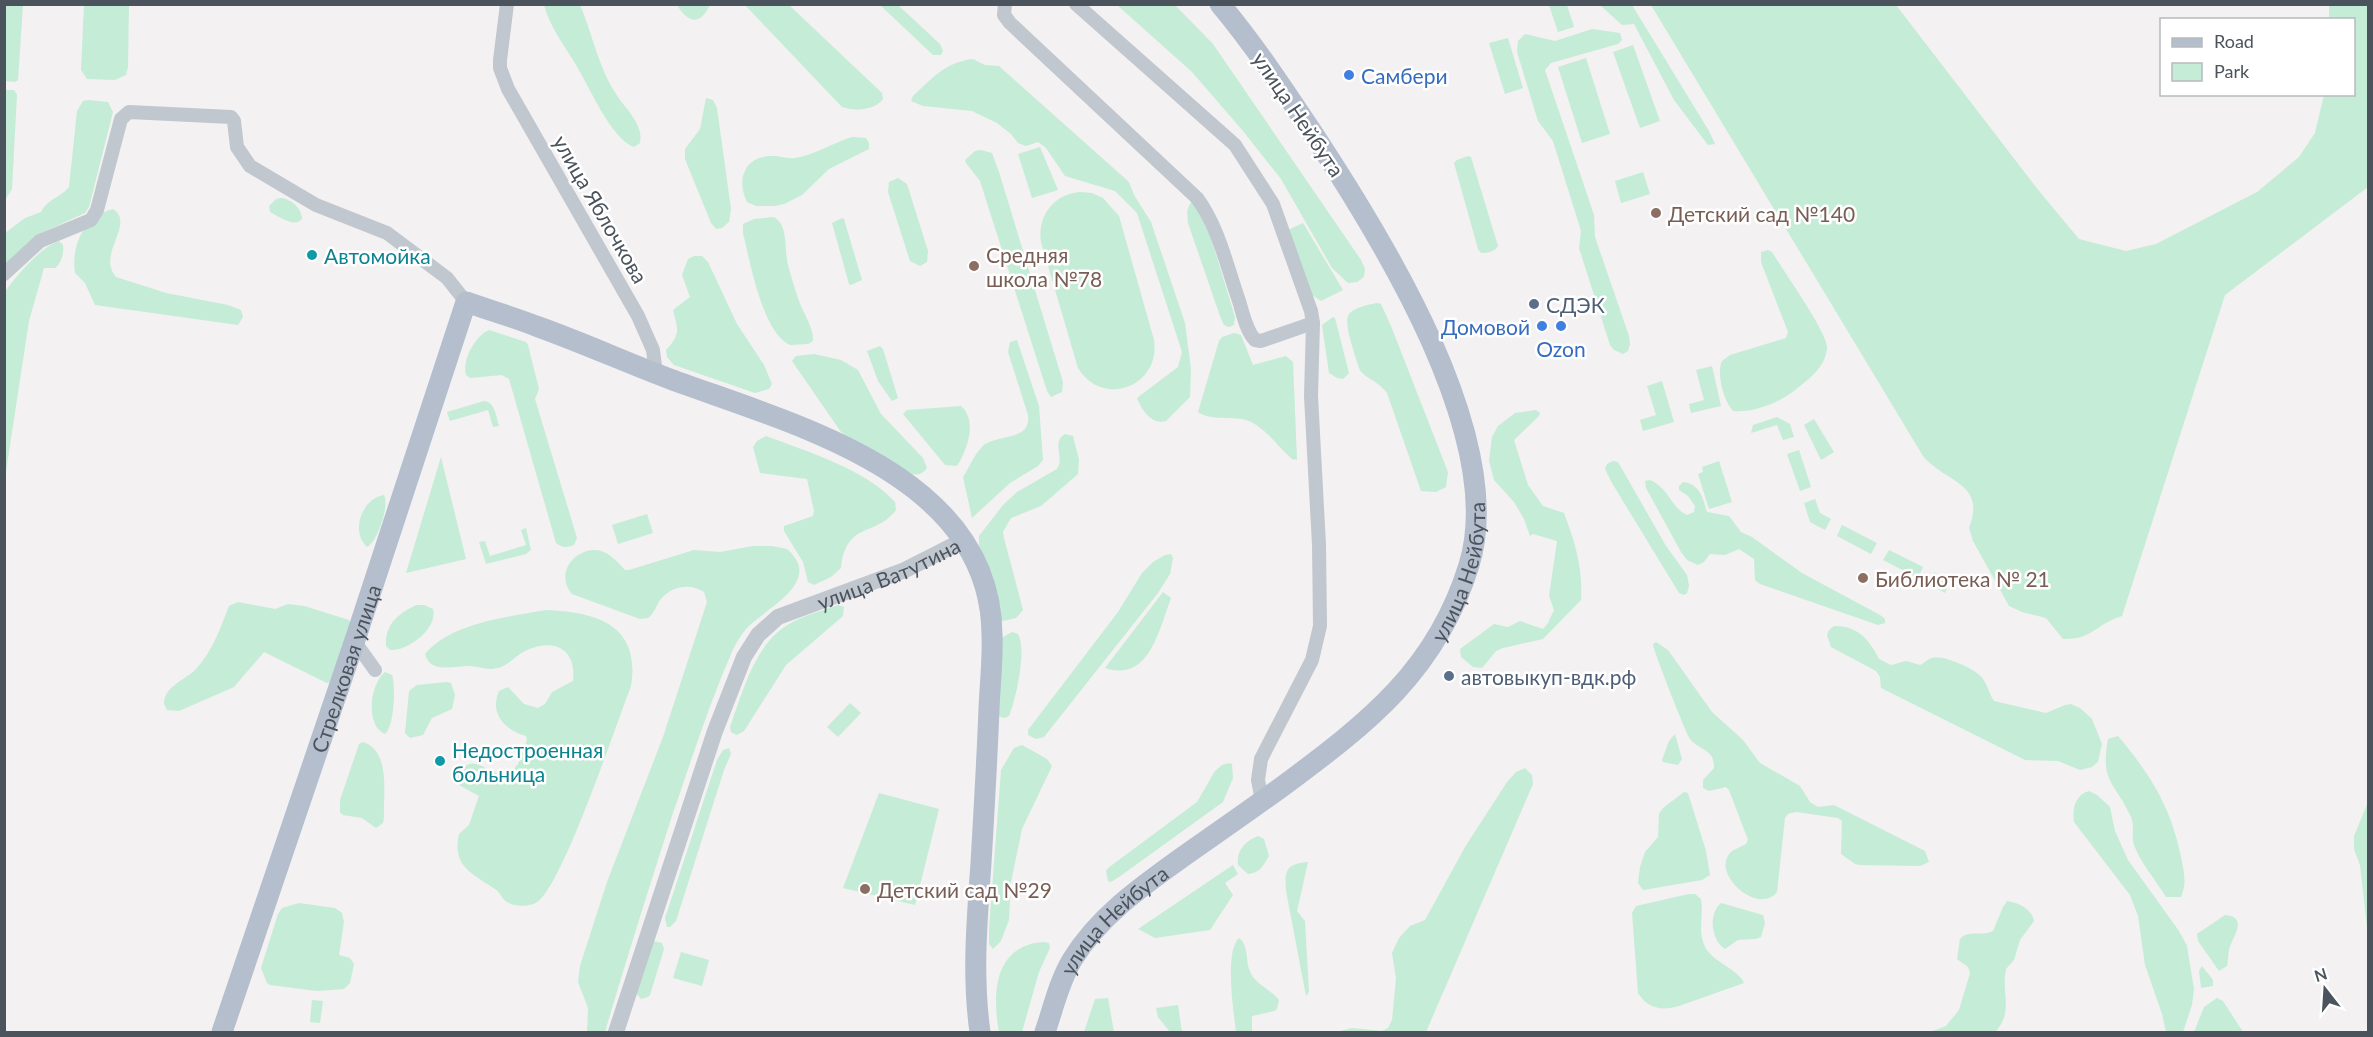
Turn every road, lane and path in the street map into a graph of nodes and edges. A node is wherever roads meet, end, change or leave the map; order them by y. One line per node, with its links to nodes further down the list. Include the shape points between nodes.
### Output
1 (507, 4): 8 (street, улица Яблочкова, via 501,68 508,89 638,316 653,350)
2 (1005, 4): 7 (street, via 1010,23 1206,210 1255,340)
3 (1076, 4): 7 (street, via 1235,145 1273,204)
4 (1220, 4): 12 (main road, улица Нейбута, via 1258,53 1344,181 1402,280 1444,372 1461,424 1476,505 1470,562 1453,609 1410,679 1330,750)
5 (4, 274): 6 (street, via 40,242 90,220 97,210 121,118 129,112 156,112 231,117 237,147 250,166 316,206 387,233 447,278)
6 (466, 302): 8 (main road, улица Ватутина); 10 (main road, Стрелковая улица)
7 (1313, 323): 12 (street, via 1311,396 1320,626 1312,660 1261,759 1258,780)
8 (656, 374): 9 (main road, улица Ватутина, via 840,442 882,466 931,502)
9 (964, 540): 14 (street, улица Ватутина, via 905,570 785,614 758,635 744,657 715,731); 15 (main road, via 982,573 993,633 974,955)
10 (354, 642): 11 (street); 13 (main road, Стрелковая улица)
11 (375, 670)
12 (1262, 801): 16 (main road, улица Нейбута, via 1155,876 1104,919 1070,964)
13 (222, 1032)
14 (616, 1032)
15 (980, 1032)
16 (1045, 1032)

